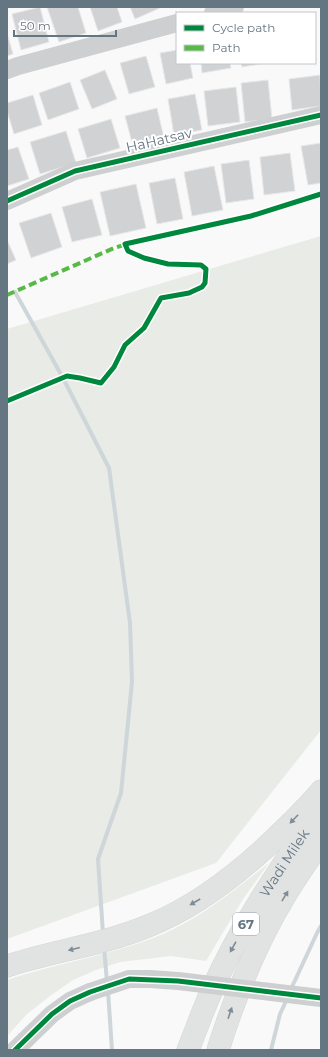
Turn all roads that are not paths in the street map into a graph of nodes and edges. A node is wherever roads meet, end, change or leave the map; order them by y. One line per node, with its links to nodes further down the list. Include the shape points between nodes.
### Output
1 (235, 7): 2 (street)
2 (217, 12)
3 (176, 23): 4 (street)
4 (7, 70)
5 (321, 115): 6 (street, HaHatsav, via 76,171)
6 (7, 201)
7 (321, 791): 10 (highway, one-way to 10, via 249,862 202,898 178,912 120,936)
8 (321, 808): 13 (highway, Wadi Milek / 67, one-way to 13, via 270,885 232,950 212,990)
9 (321, 841): 14 (highway, Wadi Milek / 67, one-way to 9, via 236,997 265,932 286,894)
10 (7, 966)
11 (321, 998): 12 (street, bridge, via 178,981 129,979 90,992 70,1002 52,1014)
12 (15, 1050)
13 (188, 1050)
14 (218, 1050)

